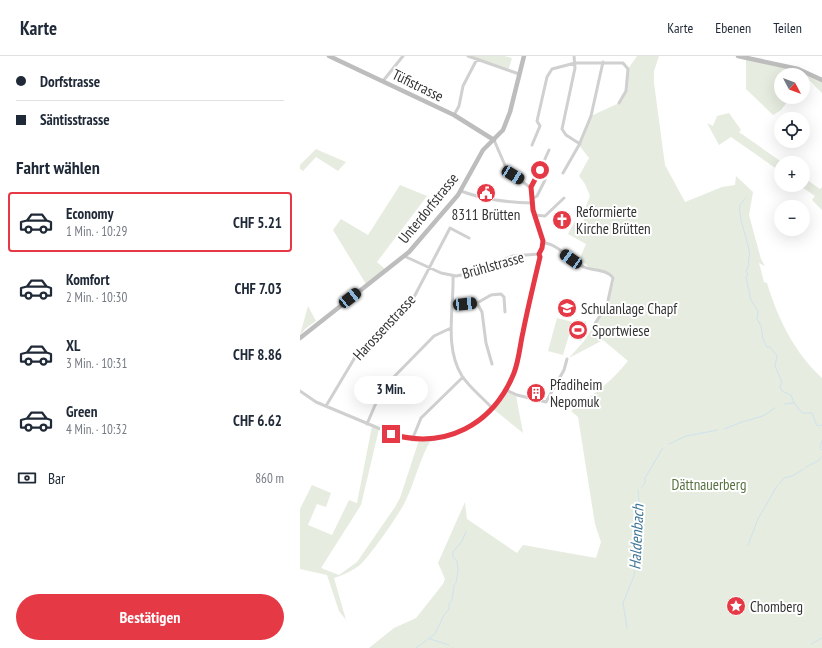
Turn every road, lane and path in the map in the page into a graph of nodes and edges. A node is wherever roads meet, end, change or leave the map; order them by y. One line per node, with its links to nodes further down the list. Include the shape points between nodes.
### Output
1 (329, 56): 12 (street, Tüfistrasse)
2 (403, 56): 12 (street)
3 (468, 56): 7 (street)
4 (524, 56): 10 (street, Unterdorfstrasse)
5 (574, 56): 9 (street)
6 (738, 56): 11 (street, via 798,69)
7 (477, 59): 10 (street); 14 (street, via 463,86 459,106)
8 (602, 62): 9 (street); 13 (street, via 620,62 626,66 626,91); 17 (street, via 593,109)
9 (575, 63): 16 (street, via 556,68 548,74 537,121 540,126); 17 (street, via 562,129)
10 (519, 74): 15 (street, Unterdorfstrasse, via 508,117 500,134)
11 (822, 80)
12 (383, 81): 14 (street, Tüfistrasse)
13 (618, 103)
14 (454, 115): 15 (street, Tüfistrasse)
15 (494, 140): 21 (street, via 507,170); 22 (street, Unterdorfstrasse, via 483,150)
16 (532, 145)
17 (580, 145): 19 (street)
18 (549, 150): 21 (street)
19 (563, 173)
20 (545, 180): 24 (street, via 537,196)
21 (531, 187): 24 (street)
22 (461, 191): 25 (street, via 487,199); 30 (street, Unterdorfstrasse)
23 (564, 198): 26 (street, via 545,216)
24 (532, 199): 25 (street)
25 (532, 204): 26 (street)
26 (534, 215): 28 (street)
27 (469, 238): 31 (street, Harossenstrasse, via 450,228)
28 (543, 243): 29 (street); 36 (street, via 551,245 584,268 608,273 613,278 607,305)
29 (539, 254): 32 (street, Brühlstrasse, via 513,256 464,275); 42 (street, via 517,362)
30 (404, 256): 31 (street, Brühlstrasse); 38 (street, Unterdorfstrasse)
31 (429, 268): 32 (street, Brühlstrasse); 44 (street, Harossenstrasse, via 413,299 357,354)
32 (453, 276): 34 (street)
33 (476, 303): 34 (street); 35 (street, via 501,294 504,296); 40 (street, via 482,312)
34 (452, 304): 37 (street)
35 (505, 312)
36 (594, 325)
37 (451, 328): 41 (street, via 455,362); 46 (street, via 434,336 382,389)
38 (300, 338)
39 (567, 359): 42 (street, via 546,402)
40 (492, 364)
41 (463, 377): 45 (street); 47 (street, via 421,418)
42 (506, 390): 45 (street)
43 (300, 391): 44 (street)
44 (326, 406): 46 (street)
45 (492, 408): 47 (street, via 456,434 431,440)
46 (366, 424): 47 (street)
47 (412, 440)

